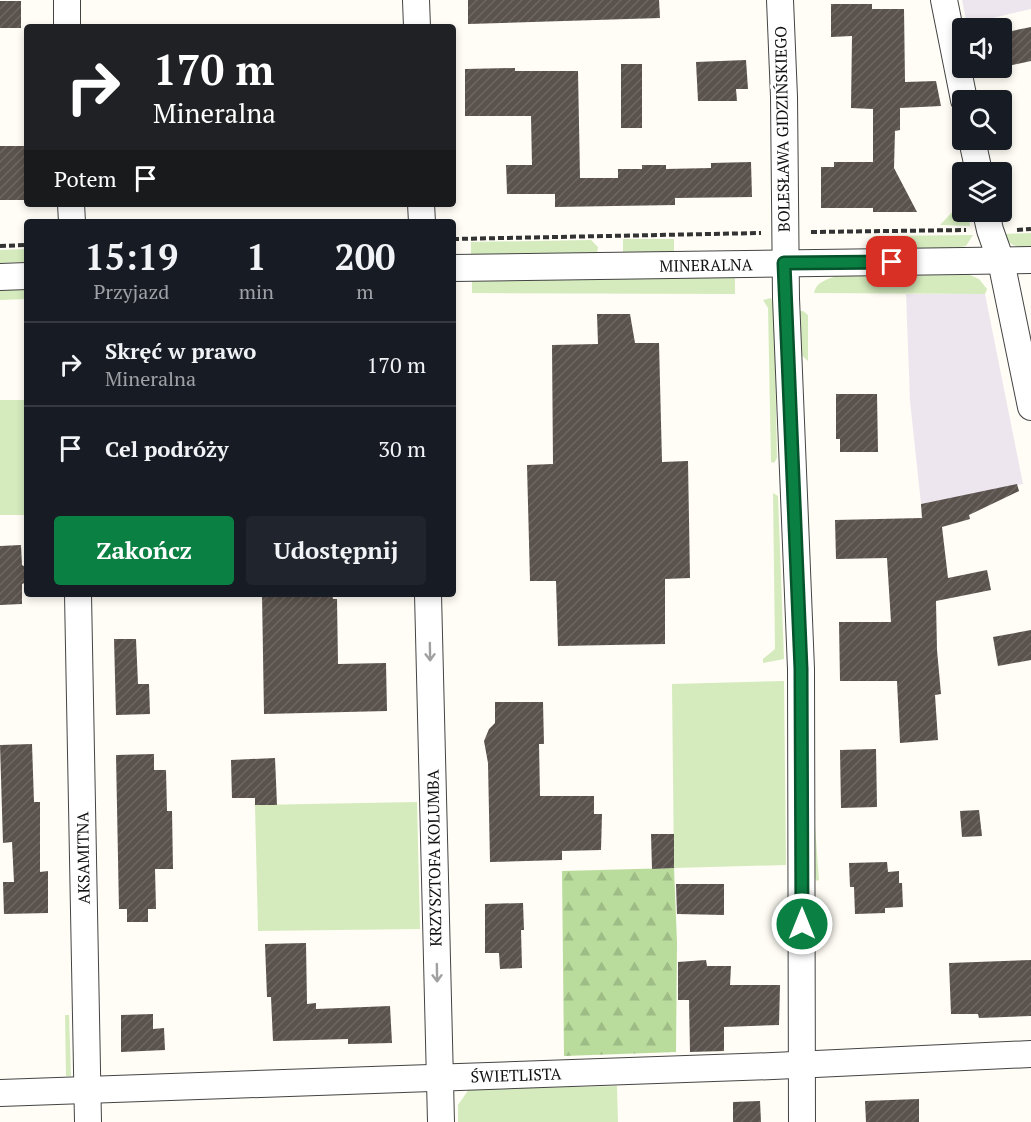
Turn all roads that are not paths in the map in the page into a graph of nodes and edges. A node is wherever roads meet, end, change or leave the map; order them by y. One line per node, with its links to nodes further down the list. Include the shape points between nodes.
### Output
1 (67, 0): 5 (street)
2 (416, 0): 6 (street)
3 (780, 0): 11 (street, BOLESŁAWA GIDZIŃSKIEGO)
4 (944, 0): 7 (street)
5 (67, 24)
6 (417, 24)
7 (962, 90)
8 (981, 222): 10 (street, via 990,230)
9 (1031, 260): 10 (street, MINERALNA)
10 (1001, 261): 11 (street, MINERALNA); 15 (street)
11 (784, 263): 12 (street, MINERALNA); 19 (street, BOLESŁAWA GIDZIŃSKIEGO, via 801,669)
12 (456, 268)
13 (24, 276): 14 (street)
14 (0, 277)
15 (1031, 407)
16 (78, 597): 21 (street, AKSAMITNA)
17 (428, 597): 20 (street, KRZYSZTOFA KOLUMBA, one-way to 20)
18 (1031, 1054): 19 (street, ŚWIETLISTA)
19 (802, 1065): 20 (street, ŚWIETLISTA); 25 (street, BOLESŁAWA GIDZIŃSKIEGO)
20 (439, 1077): 21 (street, ŚWIETLISTA); 24 (street, KRZYSZTOFA KOLUMBA)
21 (88, 1090): 22 (street, ŚWIETLISTA); 23 (street, AKSAMITNA)
22 (0, 1093)
23 (88, 1122)
24 (441, 1122)
25 (802, 1122)

